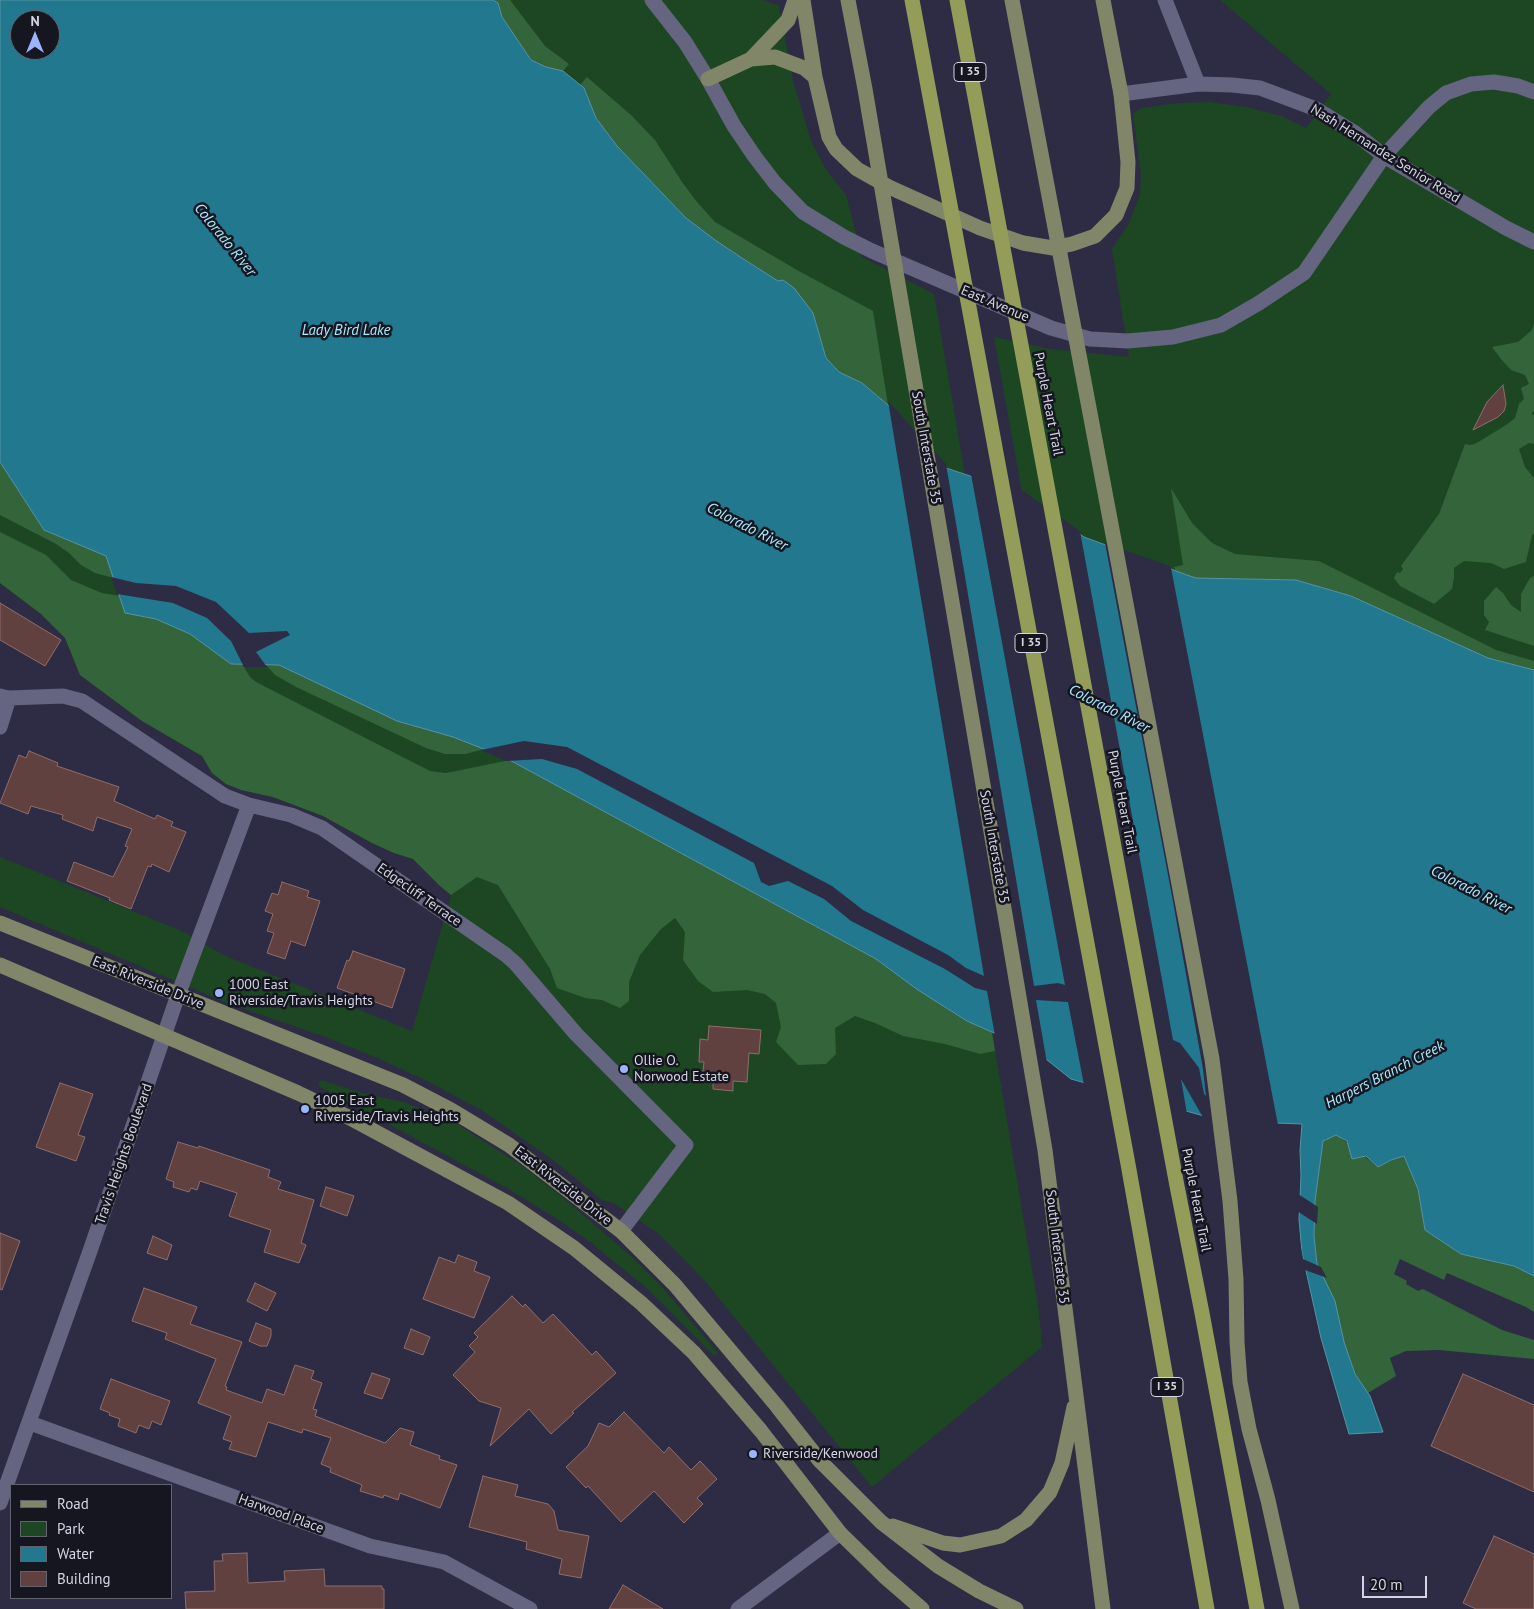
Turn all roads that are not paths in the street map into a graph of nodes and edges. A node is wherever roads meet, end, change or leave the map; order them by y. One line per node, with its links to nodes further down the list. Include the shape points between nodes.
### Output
1 (652, 0): 12 (street, East Avenue)
2 (795, 0): 10 (main road, via 788,20)
3 (802, 0): 11 (main road)
4 (848, 0): 26 (main road, South Interstate 35, via 1045,1150)
5 (912, 0): 36 (highway, I 35, via 1128,1164)
6 (957, 0): 37 (highway, Purple Heart Trail / I 35)
7 (1103, 0): 15 (main road)
8 (1165, 0): 13 (street)
9 (1014, 5): 38 (main road, via 1212,1058 1227,1167 1240,1382)
10 (751, 58): 11 (main road, via 775,57 804,68); 12 (main road)
11 (815, 77): 15 (main road, via 829,137 836,149 858,169 889,187 980,228 1023,243 1053,248 1095,236 1116,215 1127,188 1128,162)
12 (708, 79): 16 (street, East Avenue, via 755,157 804,212 872,251 1051,328 1090,339 1128,341 1173,337 1221,325 1259,303 1304,273)
13 (1198, 84): 15 (street, Nash Hernandez Senior Road); 16 (street, Nash Hernandez Senior Road, via 1260,88 1316,108)
14 (1534, 92): 16 (street, East Avenue, via 1494,82 1471,84 1446,93)
15 (1121, 94)
16 (1384, 156): 17 (street, Nash Hernandez Senior Road)
17 (1534, 242)
18 (4, 697): 19 (street); 20 (street, Edgecliff Terrace, via 63,696 82,702 214,790)
19 (0, 727)
20 (249, 805): 23 (street, Travis Heights Boulevard); 25 (street, Edgecliff Terrace, via 291,815 322,828 506,955 576,1034 686,1145)
21 (0, 923): 23 (main road, East Riverside Drive)
22 (0, 965): 24 (main road)
23 (178, 995): 24 (street, Travis Heights Boulevard); 25 (main road, East Riverside Drive, via 403,1085 451,1110 509,1145)
24 (165, 1036): 27 (street, Travis Heights Boulevard); 30 (main road, via 348,1117 508,1204 574,1248 641,1303 694,1353 761,1431)
25 (621, 1231): 29 (main road, East Riverside Drive, via 676,1285 820,1461)
26 (1076, 1396): 29 (main road, via 1062,1463 1050,1492 1026,1520 1001,1536 960,1545 943,1543); 35 (main road, South Interstate 35)
27 (30, 1423): 28 (street, Travis Heights Boulevard); 31 (street, Harwood Place, via 370,1546 444,1562)
28 (0, 1503)
29 (881, 1522): 34 (main road, East Riverside Drive, via 938,1566)
30 (840, 1533): 32 (street); 33 (main road)
31 (530, 1609)
32 (738, 1609)
33 (922, 1609)
34 (1016, 1609)
35 (1103, 1609)
36 (1207, 1609)
37 (1257, 1609)
38 (1292, 1609)

